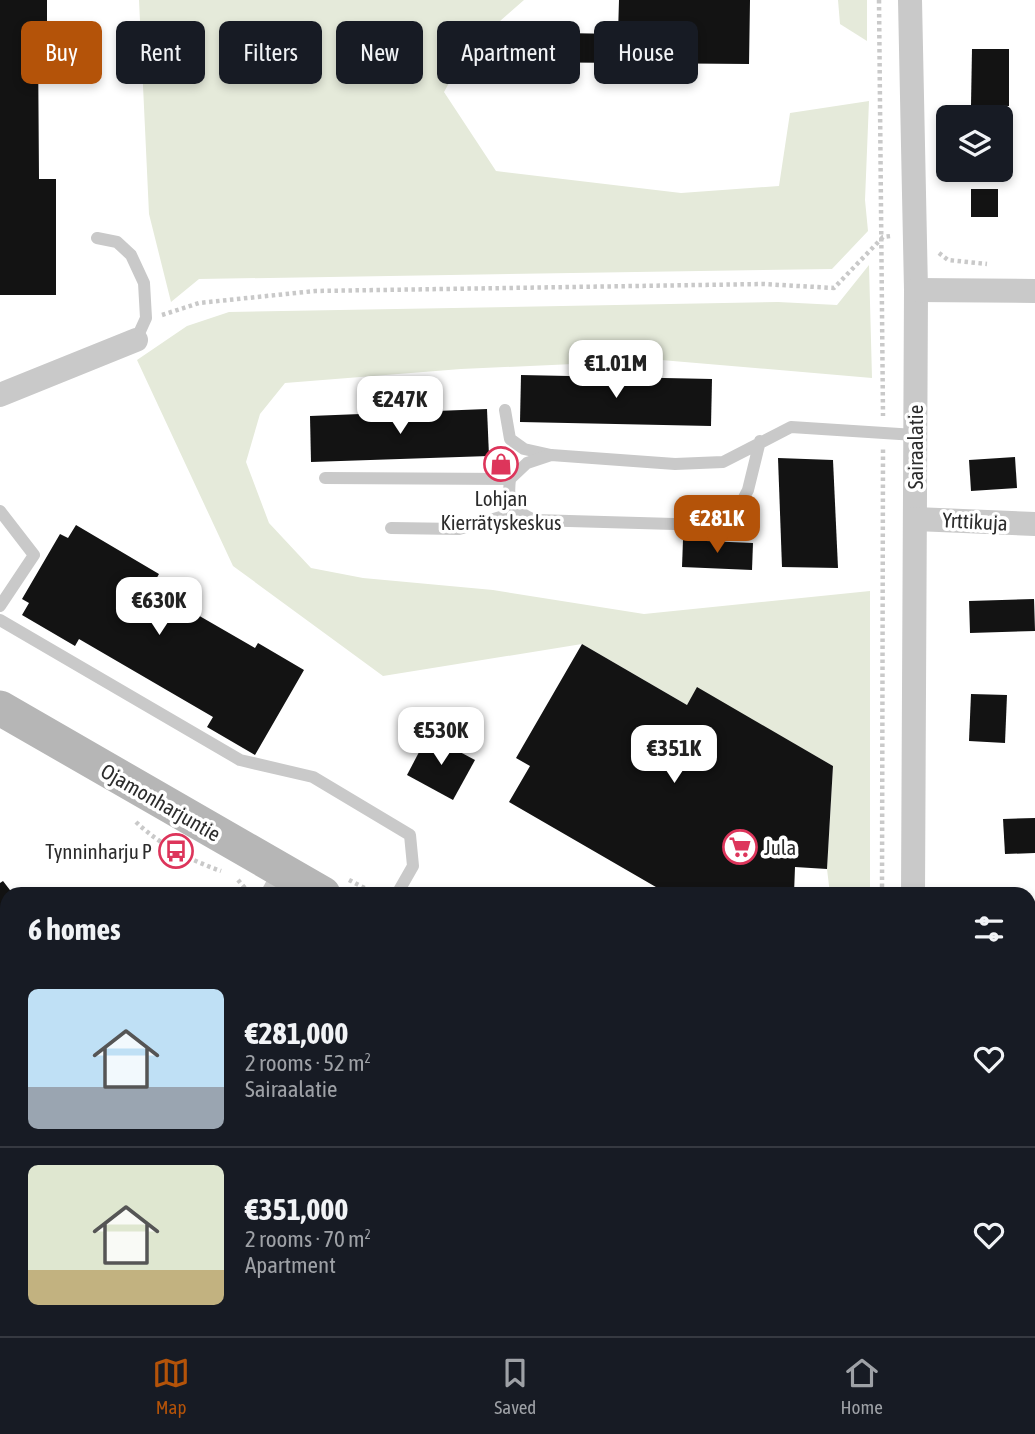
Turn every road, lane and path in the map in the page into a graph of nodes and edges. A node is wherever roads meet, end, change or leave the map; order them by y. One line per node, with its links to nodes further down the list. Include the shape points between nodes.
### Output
1 (910, 0): 2 (street, Sairaalatie)
2 (914, 234): 4 (path, via 948,260); 5 (street, Sairaalatie); 7 (path, via 883,237 834,288 763,284 315,291 199,303)
3 (96, 238): 7 (lane, via 117,242 131,255 144,284)
4 (996, 265)
5 (916, 290): 6 (street); 10 (street, Sairaalatie)
6 (1035, 291)
7 (141, 329): 8 (street)
8 (0, 395)
9 (505, 410): 12 (lane, via 510,439 524,449)
10 (915, 435): 11 (lane, via 792,427); 17 (street, Sairaalatie)
11 (760, 441): 12 (lane, via 723,462 676,464); 16 (lane, via 748,490 736,513 709,526 534,520)
12 (551, 455): 14 (lane, via 527,463)
13 (326, 478): 14 (lane)
14 (510, 479): 16 (lane, via 508,498)
15 (0, 512): 20 (lane, via 34,555)
16 (518, 512): 19 (lane, via 459,529)
17 (915, 519): 18 (street, Yrttikuja); 25 (street, Sairaalatie)
18 (1035, 524)
19 (391, 528)
20 (0, 607)
21 (0, 620): 24 (lane, via 240,760 313,777 410,835 413,866)
22 (0, 708): 23 (main road, Ojamonharjuntie)
23 (279, 883)
24 (401, 887)
25 (914, 887)

